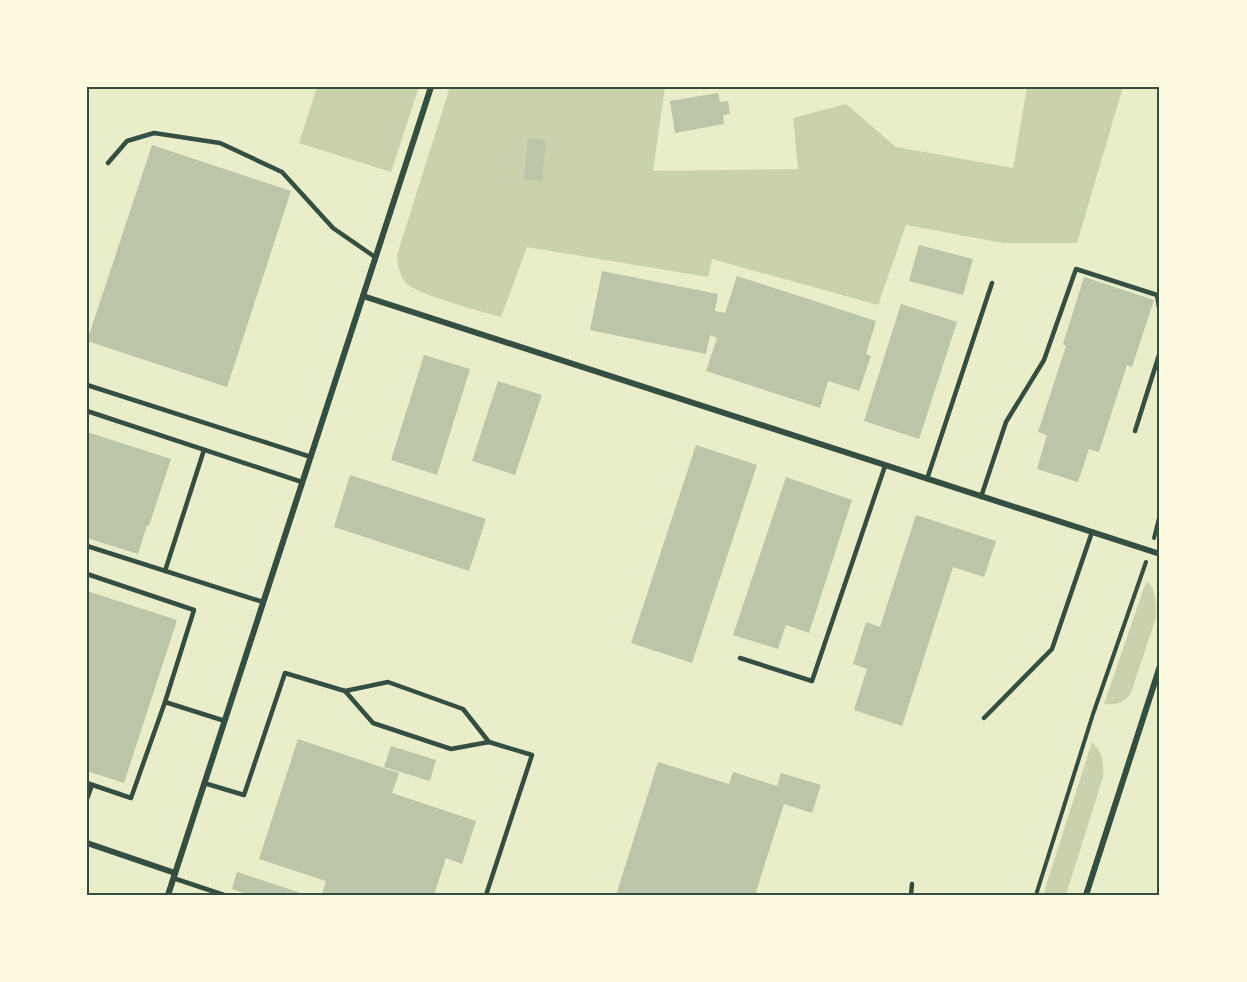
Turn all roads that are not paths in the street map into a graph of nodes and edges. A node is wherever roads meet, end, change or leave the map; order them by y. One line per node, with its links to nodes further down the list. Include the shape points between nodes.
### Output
1 (431, 87): 3 (street)
2 (108, 163): 3 (lane, via 127,141 154,133 220,143 282,172 333,228)
3 (375, 257): 5 (street)
4 (992, 283): 14 (lane)
5 (363, 296): 12 (street); 13 (street)
6 (1160, 313): 16 (lane, via 1156,295 1076,269 1044,360 1006,422)
7 (1160, 352): 10 (lane)
8 (87, 385): 12 (lane)
9 (87, 411): 11 (lane)
10 (1135, 431)
11 (204, 450): 15 (lane); 20 (lane)
12 (311, 456): 15 (street)
13 (885, 466): 14 (street); 23 (lane, via 812,681)
14 (927, 479): 16 (street)
15 (302, 482): 22 (street)
16 (981, 497): 17 (street)
17 (1092, 532): 19 (street); 27 (lane, via 1052,649)
18 (87, 546): 20 (lane)
19 (1160, 554)
20 (165, 571): 22 (lane)
21 (87, 574): 26 (lane, via 194,609)
22 (263, 603): 28 (street)
23 (740, 657)
24 (1160, 666): 40 (street)
25 (345, 692): 29 (lane, via 373,723 451,749); 29 (lane, via 388,682 463,709); 30 (lane, via 285,673 244,795)
26 (165, 702): 28 (lane); 31 (lane, via 131,798)
27 (984, 718)
28 (225, 721): 30 (street)
29 (489, 742): 38 (lane, via 532,755)
30 (204, 783): 34 (street)
31 (89, 784): 32 (lane)
32 (87, 799)
33 (87, 843): 34 (street)
34 (174, 876): 36 (street); 37 (lane)
35 (912, 884): 39 (lane)
36 (168, 895)
37 (224, 895)
38 (486, 895)
39 (911, 895)
40 (1086, 895)

